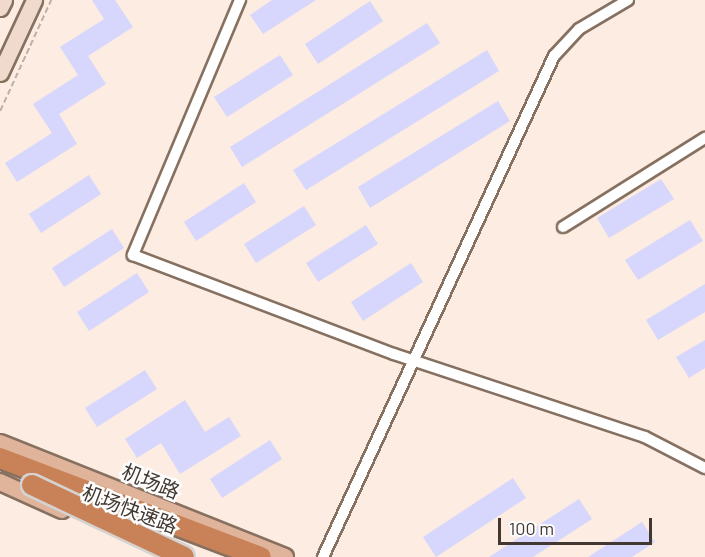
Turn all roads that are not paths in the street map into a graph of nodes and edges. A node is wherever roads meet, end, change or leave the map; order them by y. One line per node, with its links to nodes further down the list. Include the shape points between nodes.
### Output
1 (4, 0): 5 (main road)
2 (34, 0): 6 (main road)
3 (240, 0): 9 (street, via 133,255)
4 (628, 0): 9 (street, via 579,29 554,56)
5 (0, 8)
6 (0, 73)
7 (705, 138): 8 (street)
8 (562, 227)
9 (414, 361): 12 (street, via 645,437); 21 (street)
10 (0, 443): 20 (main road, 机场路)
11 (0, 458): 19 (highway, 机场快速路)
12 (705, 468)
13 (0, 471): 15 (highway, 机场快速路)
14 (0, 482): 17 (main road, via 64,510)
15 (32, 485): 16 (highway, bridge); 18 (highway, 机场快速路, bridge)
16 (183, 557)
17 (196, 557)
18 (226, 557)
19 (261, 557)
20 (285, 557)
21 (323, 557)

